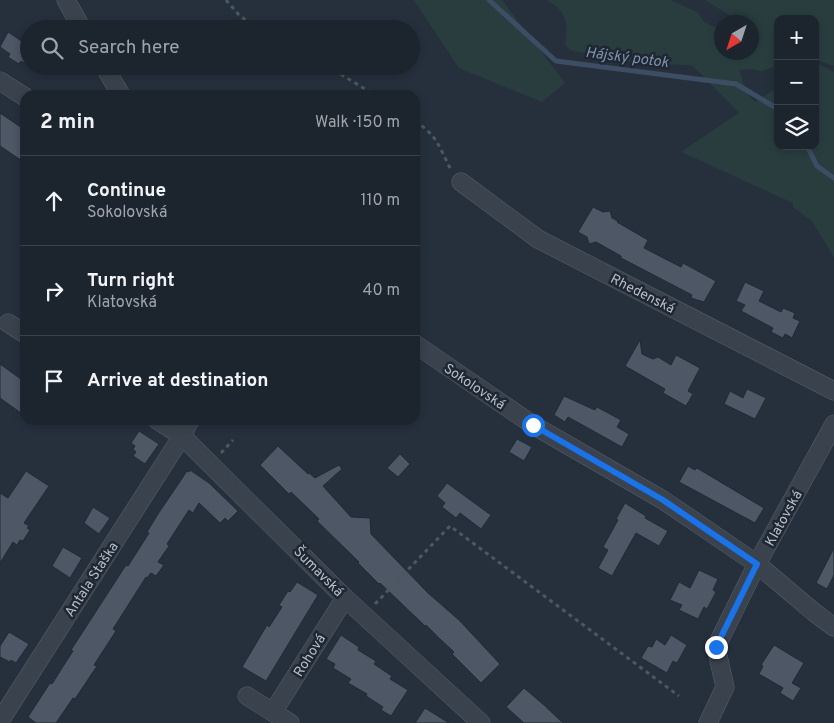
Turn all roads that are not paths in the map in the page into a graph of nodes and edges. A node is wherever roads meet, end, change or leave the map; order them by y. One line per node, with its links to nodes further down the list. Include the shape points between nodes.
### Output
1 (66, 0): 2 (street)
2 (77, 20)
3 (109, 75): 5 (street)
4 (0, 81): 6 (street)
5 (118, 90)
6 (20, 94)
7 (461, 182): 11 (street, Rhedenská, via 538,239)
8 (8, 323): 9 (street)
9 (20, 331)
10 (420, 347): 16 (street, Sokolovská, via 533,425 663,500)
11 (834, 391)
12 (834, 424): 16 (street, Klatovská)
13 (165, 425): 15 (street, Šumavská)
14 (188, 425): 15 (street, Antala Staška)
15 (182, 436): 17 (street, Šumavská); 21 (street, Antala Staška)
16 (757, 564): 18 (street, Sokolovská); 24 (street, Klatovská, via 716,647 725,686)
17 (345, 598): 20 (street, Rohová); 23 (street, Šumavská)
18 (834, 627)
19 (247, 696): 20 (street)
20 (273, 712): 22 (street)
21 (0, 721)
22 (290, 723)
23 (481, 723)
24 (708, 723)

